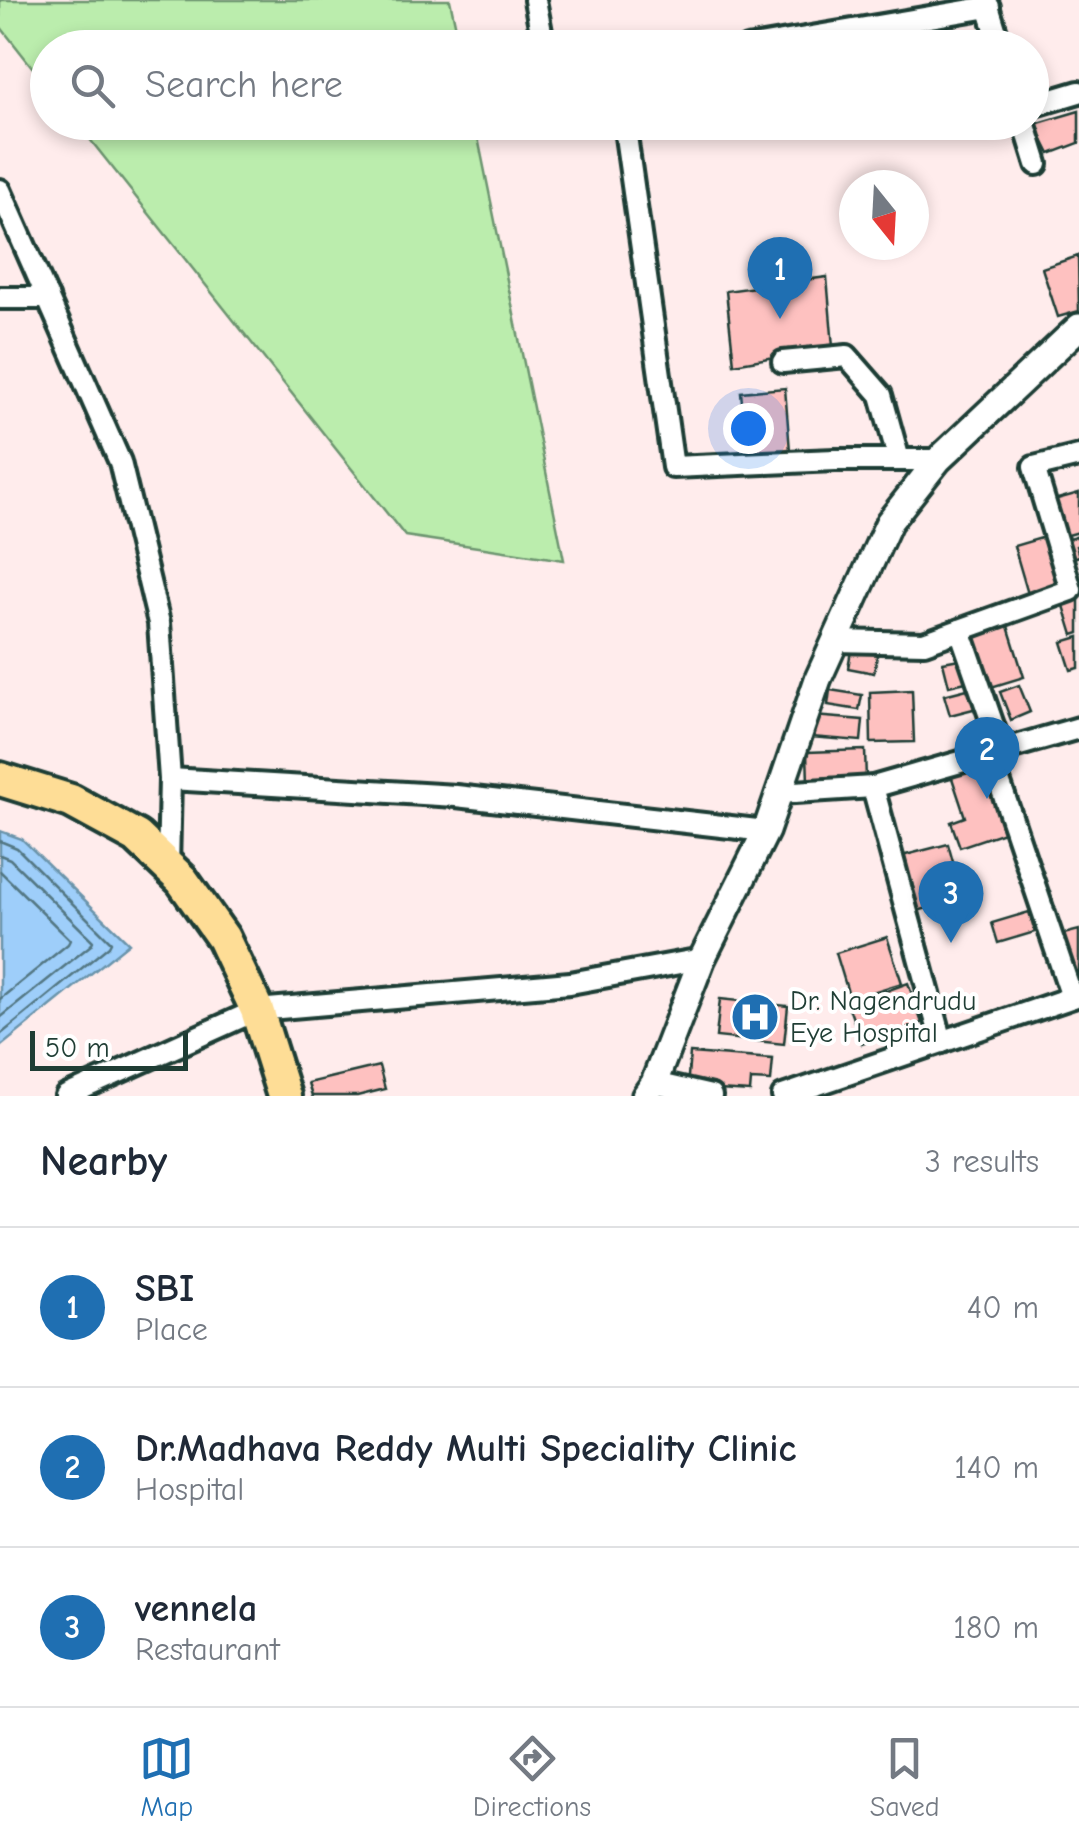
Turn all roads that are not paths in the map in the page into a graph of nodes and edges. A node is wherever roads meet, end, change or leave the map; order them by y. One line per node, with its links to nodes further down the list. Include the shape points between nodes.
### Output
1 (534, 0): 3 (street)
2 (987, 4): 4 (street); 5 (street)
3 (540, 30)
4 (845, 30)
5 (995, 30)
6 (1079, 92): 7 (street)
7 (1049, 101)
8 (627, 140): 17 (street, via 674,467)
9 (1030, 140): 10 (street)
10 (1037, 164)
11 (0, 190): 13 (street)
12 (0, 298): 13 (street)
13 (48, 298): 24 (street, via 120,462 159,623)
14 (1079, 327): 18 (street)
15 (783, 362): 17 (street, via 847,356 881,395)
16 (1079, 456): 19 (street, via 1034,466 1071,590)
17 (900, 460): 18 (street)
18 (938, 460): 20 (street, via 889,522)
19 (960, 630): 20 (street, via 924,643); 22 (street)
20 (836, 641): 26 (street)
21 (1079, 728): 22 (street)
22 (996, 752): 25 (street); 30 (street)
23 (0, 779): 28 (main road, via 71,801 137,837)
24 (170, 779): 27 (street, via 456,796); 28 (street)
25 (873, 788): 26 (street); 32 (street)
26 (779, 793): 27 (street)
27 (766, 831): 29 (street)
28 (168, 867): 31 (main road, via 223,938)
29 (702, 959): 31 (street, via 570,984); 33 (street)
30 (1076, 996): 32 (street)
31 (257, 1010): 34 (street); 35 (main road)
32 (942, 1042): 37 (street)
33 (649, 1089): 36 (street)
34 (66, 1096)
35 (284, 1096)
36 (712, 1096)
37 (783, 1096)

